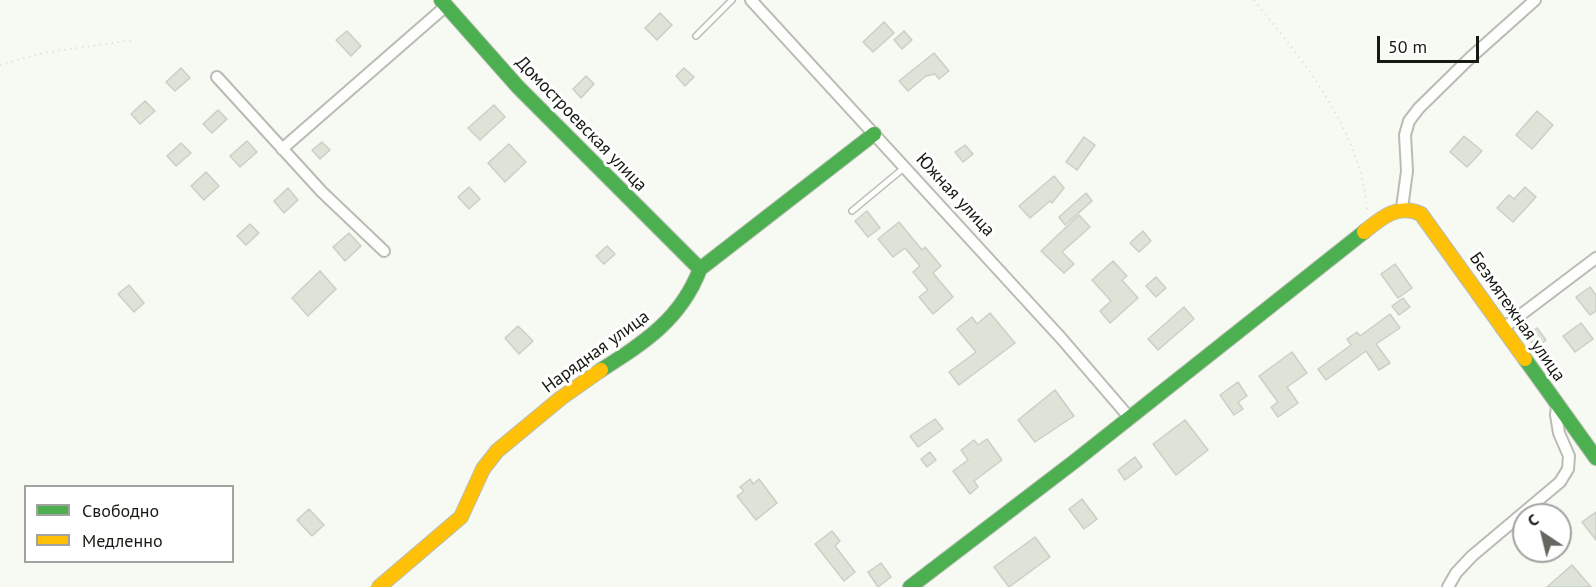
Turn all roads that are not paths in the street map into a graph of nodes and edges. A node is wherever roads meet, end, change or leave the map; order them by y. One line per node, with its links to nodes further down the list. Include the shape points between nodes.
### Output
1 (732, 0): 5 (lane)
2 (751, 0): 7 (street, Южная улица)
3 (1535, 0): 10 (street, via 1470,58 1409,121)
4 (443, 3): 8 (street); 14 (street, Домостроевская улица, via 518,87)
5 (696, 36)
6 (217, 77): 8 (street)
7 (874, 134): 9 (street, Южная улица); 14 (street, Нарядная улица)
8 (282, 149): 12 (street)
9 (905, 167): 11 (lane); 17 (street, Южная улица)
10 (1402, 208): 15 (street, Безмятежная улица, via 1421,214); 17 (street, via 1369,228)
11 (852, 211)
12 (384, 251)
13 (1596, 258): 15 (street)
14 (700, 269): 19 (street, Нарядная улица, via 696,285 673,316 497,451 486,463 461,517)
15 (1502, 329): 16 (street, Безмятежная улица)
16 (1557, 405): 18 (street, Безмятежная улица); 21 (street, via 1559,433 1569,456 1568,469 1560,482 1472,556)
17 (1129, 417): 20 (street)
18 (1596, 458)
19 (379, 587)
20 (910, 587)
21 (1448, 587)

